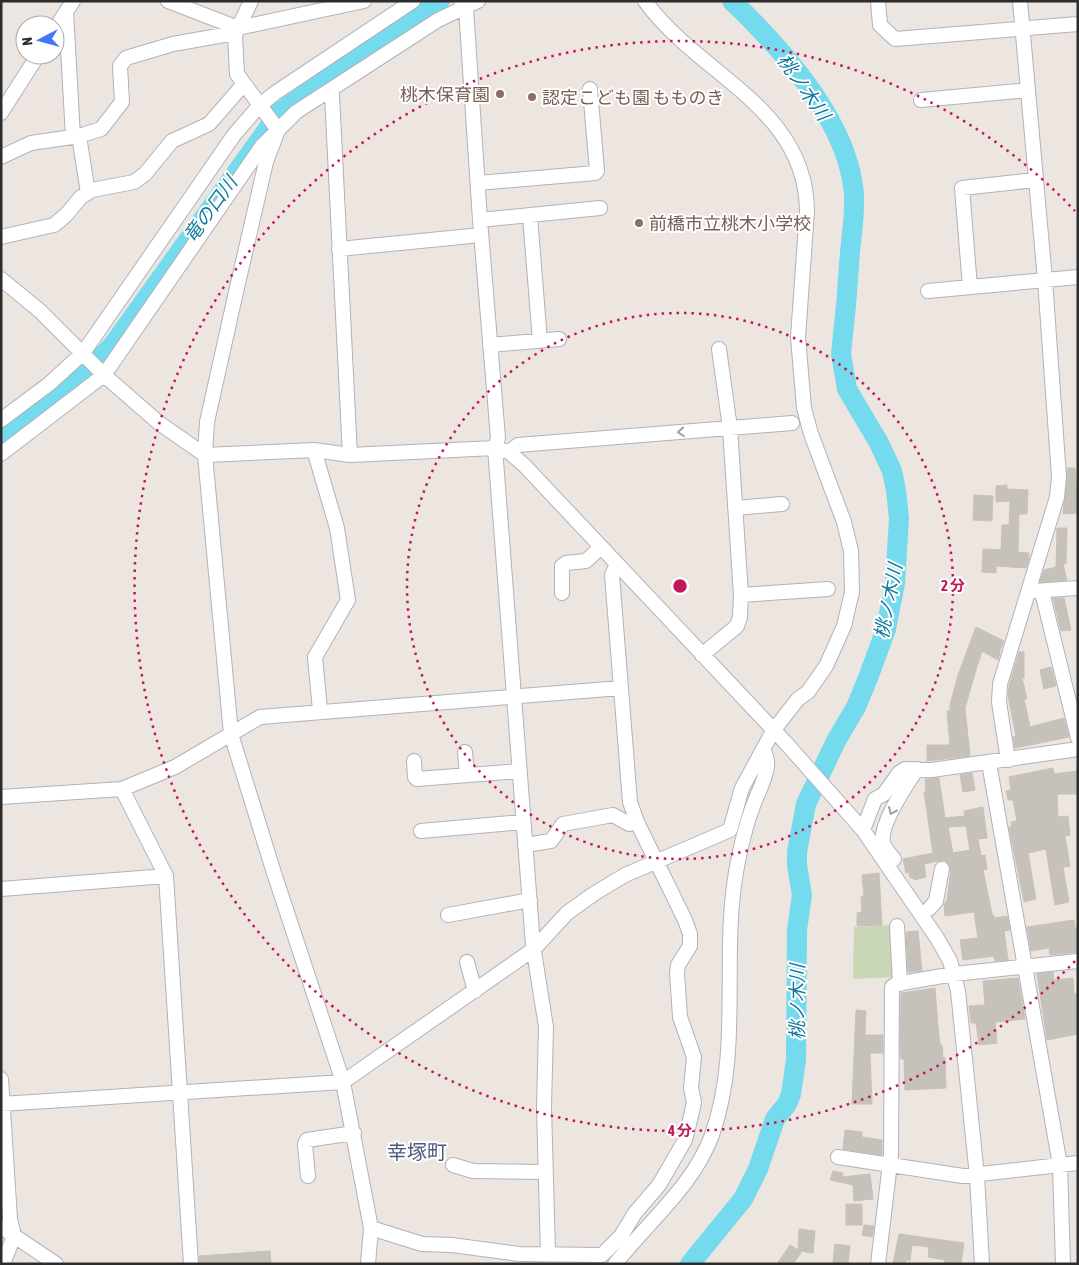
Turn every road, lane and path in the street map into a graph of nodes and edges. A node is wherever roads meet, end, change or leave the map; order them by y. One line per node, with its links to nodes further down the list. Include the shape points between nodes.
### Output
1 (168, 1): 12 (street)
2 (251, 1): 12 (street)
3 (364, 1): 12 (street)
4 (413, 1): 19 (street)
5 (645, 1): 67 (street, via 684,43 752,101 782,132 799,164 807,194 798,337 804,408 810,434 844,522 853,579 850,606 838,643 826,666)
6 (878, 1): 11 (street, via 880,25 895,39)
7 (1020, 1): 11 (street)
8 (467, 3): 16 (street); 25 (street)
9 (69, 7): 22 (street)
10 (1078, 24): 11 (street)
11 (1022, 28): 17 (street)
12 (236, 31): 14 (street, via 237,74); 22 (street, via 126,58 120,66 122,102 101,129)
13 (32, 65): 20 (street)
14 (243, 85): 19 (street); 26 (street, via 209,124 172,141 145,174 134,182)
15 (590, 89): 25 (street, via 595,173)
16 (330, 90): 21 (street); 32 (street)
17 (1028, 90): 18 (street); 24 (street)
18 (921, 100)
19 (260, 107): 21 (street); 42 (street, via 234,135)
20 (1, 113)
21 (277, 129): 43 (street); 51 (street, via 266,162 207,422)
22 (76, 136): 23 (street, via 31,143); 26 (street)
23 (1, 157)
24 (1035, 180): 35 (street); 36 (street, via 962,188)
25 (478, 183): 29 (street)
26 (88, 193): 31 (street, via 54,225)
27 (600, 208): 28 (street)
28 (530, 216): 29 (street); 39 (street)
29 (480, 220): 30 (street)
30 (481, 235): 32 (street); 40 (street)
31 (1, 237)
32 (339, 248): 52 (street)
33 (1078, 277): 35 (street)
34 (1, 279): 42 (street)
35 (1045, 280): 36 (street); 59 (street, via 1057,496)
36 (970, 287): 37 (street)
37 (928, 291)
38 (559, 339): 39 (street)
39 (540, 341): 40 (street)
40 (490, 345): 47 (street, via 498,438)
41 (719, 349): 46 (street)
42 (82, 353): 43 (street); 44 (street, via 49,384)
43 (104, 375): 50 (street); 51 (street, via 159,422)
44 (1, 420)
45 (792, 423): 46 (street)
46 (730, 428): 49 (street, one-way to 49, via 518,445); 54 (street)
47 (495, 448): 49 (street); 52 (street); 65 (street)
48 (314, 450): 51 (street); 52 (street); 66 (street, via 337,528 348,600 315,657)
49 (509, 452): 55 (street)
50 (1, 454)
51 (205, 455): 68 (street)
52 (350, 455)
53 (782, 504): 54 (street)
54 (735, 508): 62 (street)
55 (601, 548): 56 (street); 61 (street, via 586,561 562,566)
56 (617, 564): 63 (street); 64 (street, via 612,575)
57 (1078, 588): 60 (street)
58 (828, 589): 62 (street)
59 (1028, 590): 60 (street); 73 (street, via 998,693)
60 (1042, 592): 69 (street)
61 (562, 593)
62 (741, 596): 63 (street, via 737,626)
63 (702, 656): 67 (street)
64 (621, 688): 65 (street); 82 (street, via 629,796)
65 (513, 697): 66 (street); 77 (street)
66 (320, 710): 68 (street, via 260,717)
67 (773, 731): 70 (street); 83 (street)
68 (231, 734): 79 (street, via 174,767); 103 (street)
69 (1078, 738)
70 (763, 749): 86 (street, via 742,788 726,833); 118 (street, via 767,770 748,821 731,901 729,1060 721,1106 703,1157 686,1182)
71 (1078, 749): 73 (street)
72 (466, 752): 78 (street)
73 (1008, 760): 75 (street)
74 (414, 761): 78 (street, via 417,779)
75 (989, 763): 76 (street); 98 (street)
76 (917, 769): 83 (street, via 902,770 884,794 876,799); 91 (street, one-way to 91, via 896,803 883,839 885,847)
77 (519, 771): 78 (street); 81 (street)
78 (467, 775)
79 (122, 789): 80 (street); 88 (street)
80 (1, 797)
81 (523, 822): 84 (street); 85 (street)
82 (637, 822): 85 (street, via 629,824 614,815 569,822 559,827 551,841); 86 (street)
83 (860, 827): 94 (street)
84 (421, 831)
85 (525, 845): 90 (street)
86 (657, 860): 95 (street, via 582,901); 115 (street, via 690,934 690,946 678,965 677,973 680,1017 694,1057 691,1088 694,1102 685,1140)
87 (942, 869): 91 (street, via 936,901)
88 (166, 876): 89 (street); 104 (street)
89 (1, 889)
90 (530, 900): 92 (street); 95 (street)
91 (929, 909): 94 (street, via 936,920)
92 (448, 915)
93 (897, 926): 100 (street)
94 (937, 938): 99 (street)
95 (534, 948): 101 (street); 112 (street, via 546,1040)
96 (1078, 961): 98 (street)
97 (467, 962): 101 (street)
98 (1025, 968): 99 (street); 111 (street)
99 (954, 974): 100 (street); 114 (street)
100 (900, 984): 110 (street, via 893,985 891,990)
101 (475, 991): 103 (street)
102 (1, 1079): 105 (street)
103 (343, 1082): 104 (street); 106 (street)
104 (180, 1091): 105 (street); 124 (street)
105 (2, 1104): 119 (street)
106 (354, 1133): 113 (street, via 307,1140); 117 (street)
107 (838, 1157): 110 (street)
108 (1078, 1163): 111 (street)
109 (453, 1165): 112 (street, via 473,1171)
110 (891, 1165): 114 (street); 127 (street)
111 (1060, 1165): 114 (street); 129 (street)
112 (544, 1172): 120 (street)
113 (308, 1176)
114 (976, 1176): 128 (street)
115 (659, 1185): 118 (street); 120 (street, via 635,1213 621,1236 602,1255)
116 (1, 1227): 119 (street)
117 (371, 1228): 121 (street, via 422,1244 452,1245); 125 (street)
118 (643, 1231): 126 (street)
119 (14, 1236): 122 (street); 123 (street)
120 (548, 1254): 121 (street)
121 (518, 1259)
122 (4, 1264)
123 (56, 1264)
124 (191, 1264)
125 (368, 1264)
126 (615, 1264)
127 (878, 1264)
128 (982, 1264)
129 (1063, 1264)

